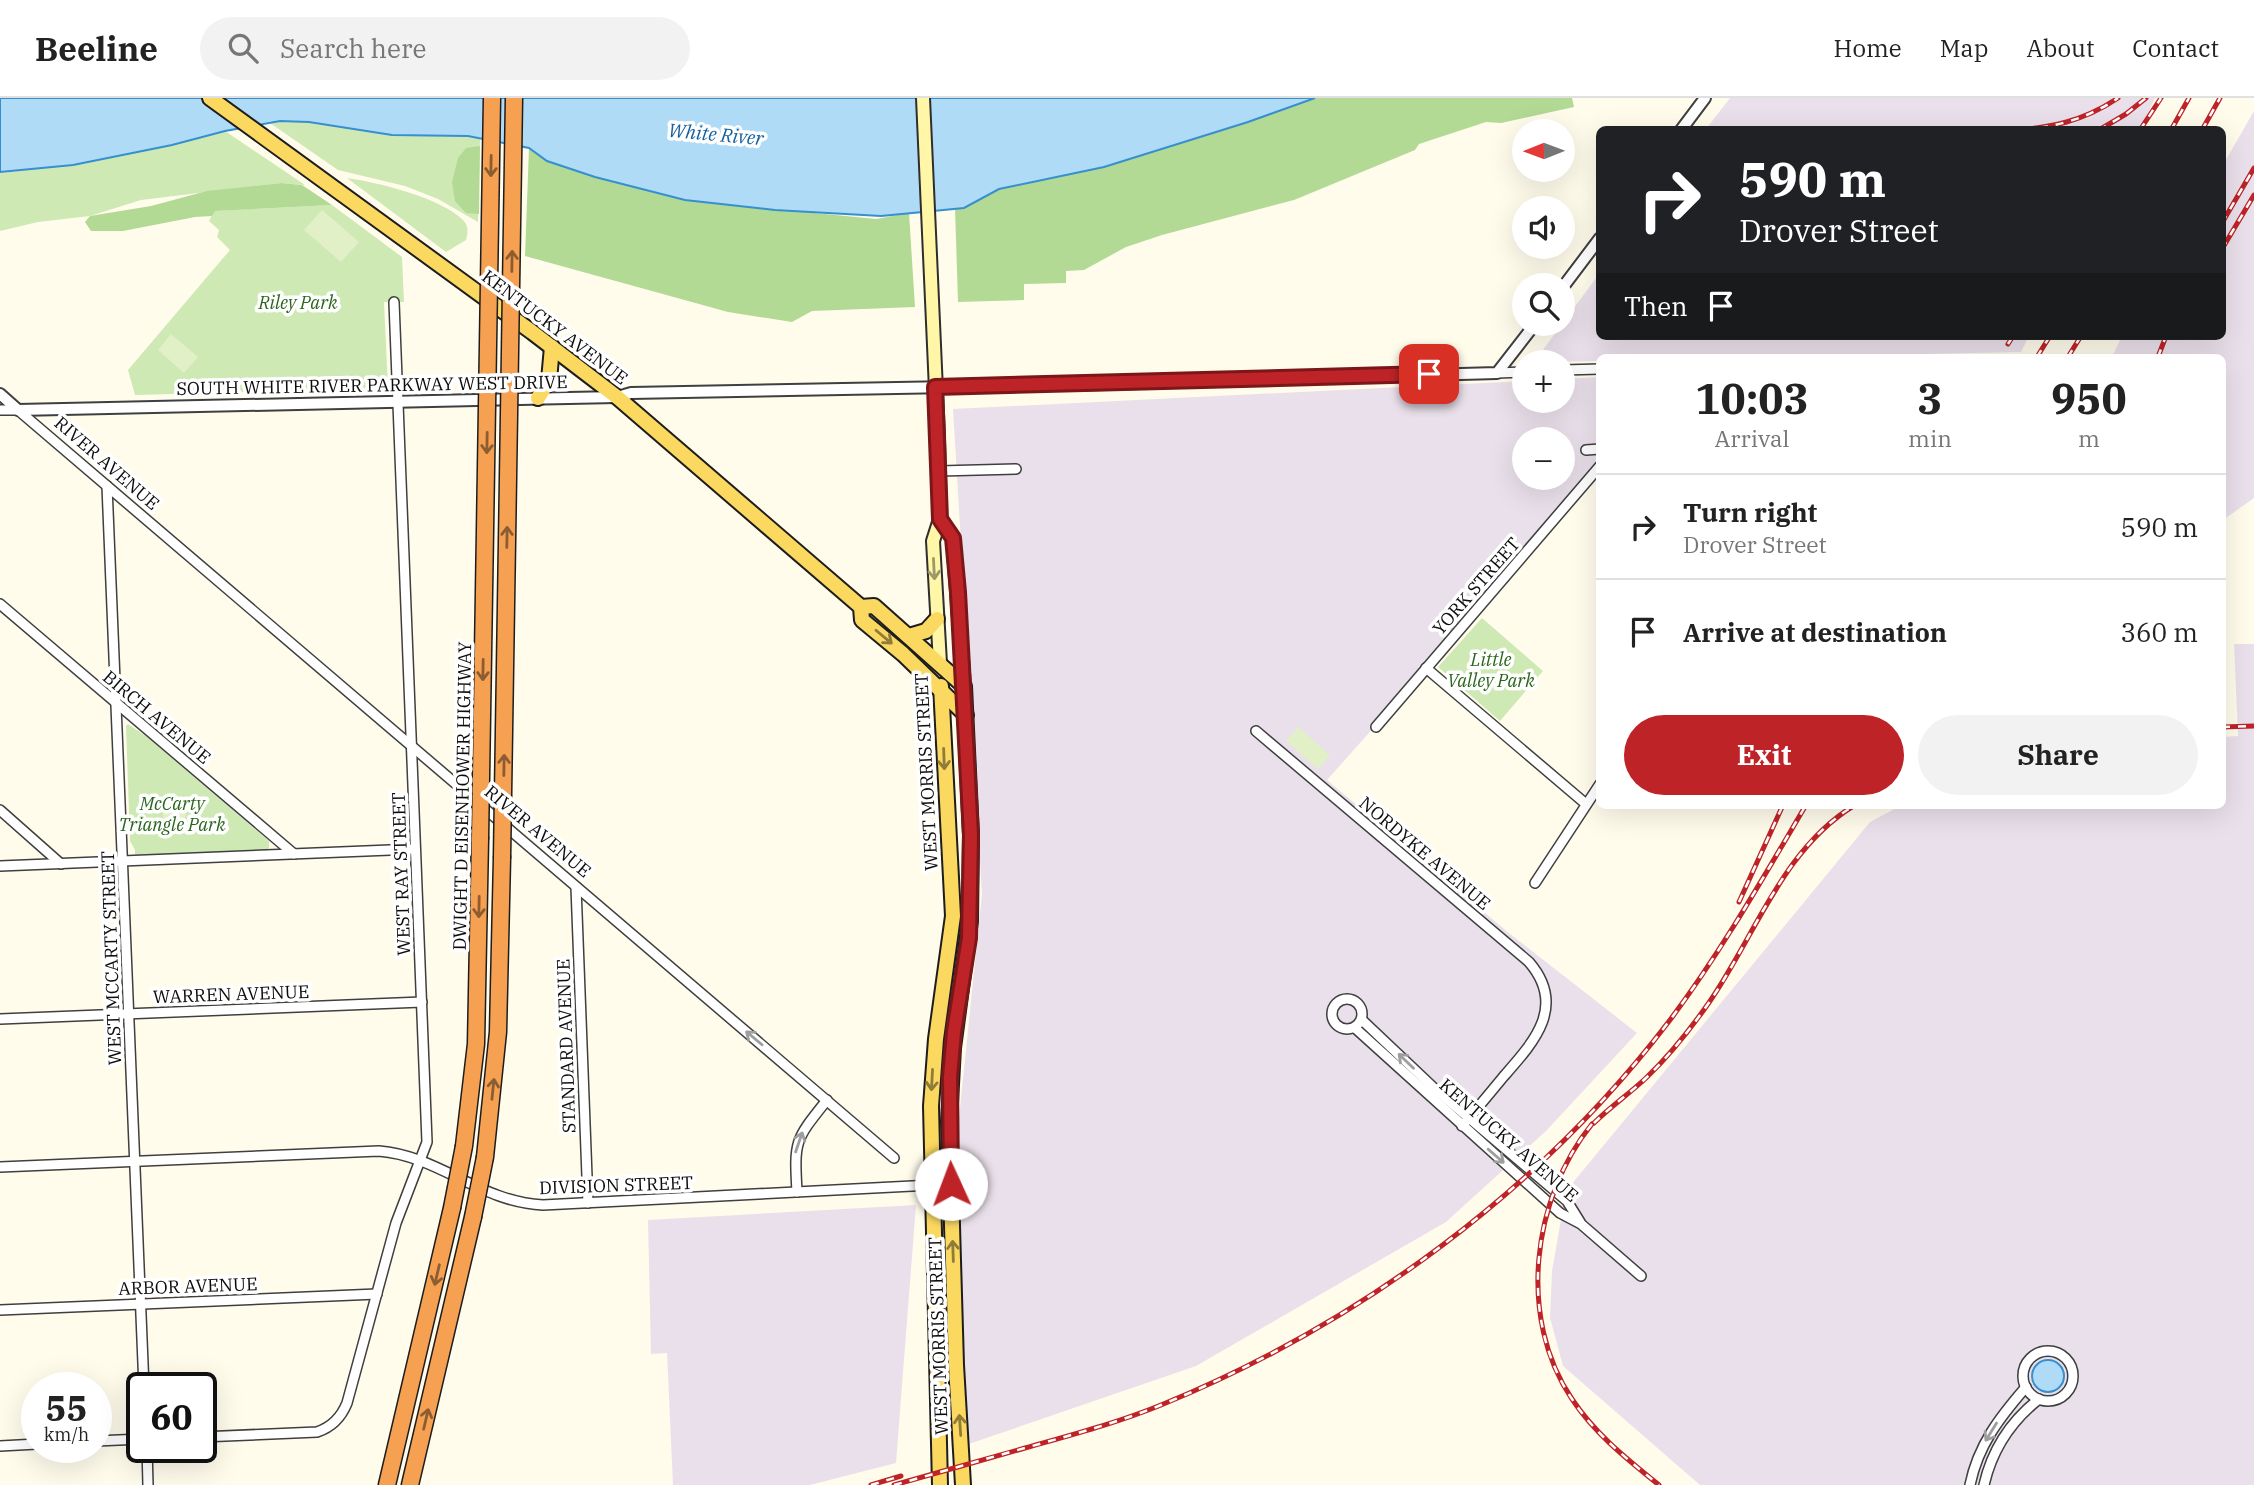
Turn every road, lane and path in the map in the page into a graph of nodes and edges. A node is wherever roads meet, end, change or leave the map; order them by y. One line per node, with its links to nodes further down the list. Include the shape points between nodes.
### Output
1 (210, 98): 11 (main road, KENTUCKY AVENUE)
2 (492, 98): 84 (highway, DWIGHT D EISENHOWER HIGHWAY, one-way to 84, bridge, via 476,1044 452,1208)
3 (514, 98): 85 (highway, one-way to 3, bridge, via 485,1157 497,1041)
4 (923, 98): 16 (main road, WEST MORRIS STREET)
5 (1705, 98): 6 (street)
6 (1684, 126)
7 (1596, 243): 8 (street)
8 (1574, 273)
9 (394, 302): 20 (street, WEST RAY STREET)
10 (1526, 336): 15 (street)
11 (552, 347): 18 (main road, KENTUCKY AVENUE); 19 (main road, via 549,380)
12 (1596, 369): 13 (street)
13 (1575, 370)
14 (1512, 372): 15 (street)
15 (1497, 373): 16 (street, SOUTH WHITE RIVER PARKWAY WEST DRIVE)
16 (935, 387): 18 (street, SOUTH WHITE RIVER PARKWAY WEST DRIVE, via 631,393); 26 (main road, WEST MORRIS STREET)
17 (0, 394): 21 (street, RIVER AVENUE)
18 (617, 397): 19 (street, SOUTH WHITE RIVER PARKWAY WEST DRIVE); 31 (main road, KENTUCKY AVENUE)
19 (538, 398): 20 (street, SOUTH WHITE RIVER PARKWAY WEST DRIVE)
20 (397, 402): 21 (street, SOUTH WHITE RIVER PARKWAY WEST DRIVE); 42 (street, WEST RAY STREET)
21 (18, 410): 22 (street); 28 (street, RIVER AVENUE)
22 (0, 411)
23 (1596, 449): 24 (street)
24 (1586, 450)
25 (1016, 469): 26 (street)
26 (939, 471): 29 (main road, WEST MORRIS STREET)
27 (1596, 471): 35 (street, YORK STREET)
28 (107, 486): 38 (street, WEST MCCARTY STREET); 42 (street, RIVER AVENUE)
29 (940, 519): 32 (main road, WEST MORRIS STREET, one-way to 32, via 933,541); 36 (main road, WEST MORRIS STREET, via 953,538)
30 (0, 604): 38 (street, BIRCH AVENUE)
31 (861, 607): 33 (main road, KENTUCKY AVENUE, via 874,606); 37 (main road, KENTUCKY AVENUE, one-way to 37, via 862,620)
32 (937, 619): 33 (main road, via 926,631); 34 (main road, WEST MORRIS STREET)
33 (909, 636): 34 (main road, KENTUCKY AVENUE)
34 (940, 663): 36 (main road, KENTUCKY AVENUE); 37 (main road, WEST MORRIS STREET)
35 (1426, 668): 40 (street, YORK STREET); 44 (street)
36 (964, 686): 39 (main road, WEST MORRIS STREET)
37 (941, 691): 39 (main road, KENTUCKY AVENUE); 51 (main road, WEST MORRIS STREET, one-way to 51)
38 (116, 703): 47 (street, BIRCH AVENUE); 48 (street, WEST MCCARTY STREET)
39 (966, 715): 54 (main road, WEST MORRIS STREET, via 971,885)
40 (1376, 727)
41 (1256, 731): 61 (street, NORDYKE AVENUE, via 1529,962 1543,989 1544,1017 1539,1032)
42 (412, 746): 46 (street, WEST RAY STREET); 53 (street, RIVER AVENUE)
43 (1596, 790): 44 (street)
44 (1586, 804): 52 (street)
45 (0, 810): 49 (street)
46 (415, 849): 47 (street); 56 (street, WEST RAY STREET)
47 (294, 854): 48 (street)
48 (122, 861): 49 (street); 57 (street, WEST MCCARTY STREET)
49 (61, 864): 50 (street)
50 (0, 866)
51 (951, 877): 54 (main road, via 959,902 956,961); 55 (main road, WEST MORRIS STREET, via 951,932)
52 (1535, 883)
53 (576, 887): 60 (street, RIVER AVENUE, one-way to 53); 70 (street, STANDARD AVENUE)
54 (964, 977): 59 (main road, WEST MORRIS STREET)
55 (943, 993): 59 (main road, via 950,1004 943,1054); 68 (main road, WEST MORRIS STREET, one-way to 68, via 932,1094)
56 (422, 1002): 57 (street, WARREN AVENUE); 65 (street, WEST RAY STREET, via 428,1138)
57 (129, 1014): 58 (street, WARREN AVENUE); 64 (street, WEST MCCARTY STREET)
58 (0, 1019)
59 (950, 1077): 67 (main road, WEST MORRIS STREET)
60 (827, 1100): 63 (street, RIVER AVENUE); 69 (street, one-way to 60, via 797,1144)
61 (1469, 1118): 62 (street); 62 (street, KENTUCKY AVENUE, one-way to 62, via 1359,1024); 71 (street, via 1567,1201)
62 (1462, 1126): 71 (street, KENTUCKY AVENUE, one-way to 71, via 1560,1213)
63 (894, 1158)
64 (135, 1161): 65 (street, DIVISION STREET, via 374,1151); 66 (street, DIVISION STREET); 74 (street, WEST MCCARTY STREET)
65 (421, 1161): 70 (street, DIVISION STREET, via 514,1202); 73 (street, WEST RAY STREET, via 398,1215)
66 (0, 1167)
67 (951, 1184): 68 (street, DIVISION STREET); 87 (main road, WEST MORRIS STREET, one-way to 67)
68 (933, 1185): 69 (street, DIVISION STREET); 86 (main road, WEST MORRIS STREET)
69 (797, 1192): 70 (street, DIVISION STREET)
70 (588, 1203)
71 (1581, 1224): 72 (street, KENTUCKY AVENUE)
72 (1641, 1276)
73 (377, 1294): 74 (street, ARBOR AVENUE); 79 (street, WEST RAY STREET, via 347,1402 337,1420 317,1432)
74 (141, 1304): 75 (street, ARBOR AVENUE); 76 (street, WEST MCCARTY STREET)
75 (0, 1310)
76 (143, 1372)
77 (2026, 1387): 78 (street); 78 (street, via 2025,1368 2034,1355 2052,1351 2066,1358 2073,1372 2071,1386 2056,1399); 88 (street, one-way to 88, via 1990,1432)
78 (2039, 1399): 89 (street, via 2005,1434)
79 (217, 1436)
80 (21, 1445): 81 (street)
81 (0, 1446)
82 (147, 1463): 83 (street)
83 (148, 1485)
84 (387, 1485)
85 (410, 1485)
86 (940, 1485)
87 (963, 1485)
88 (1970, 1485)
89 (1984, 1485)

